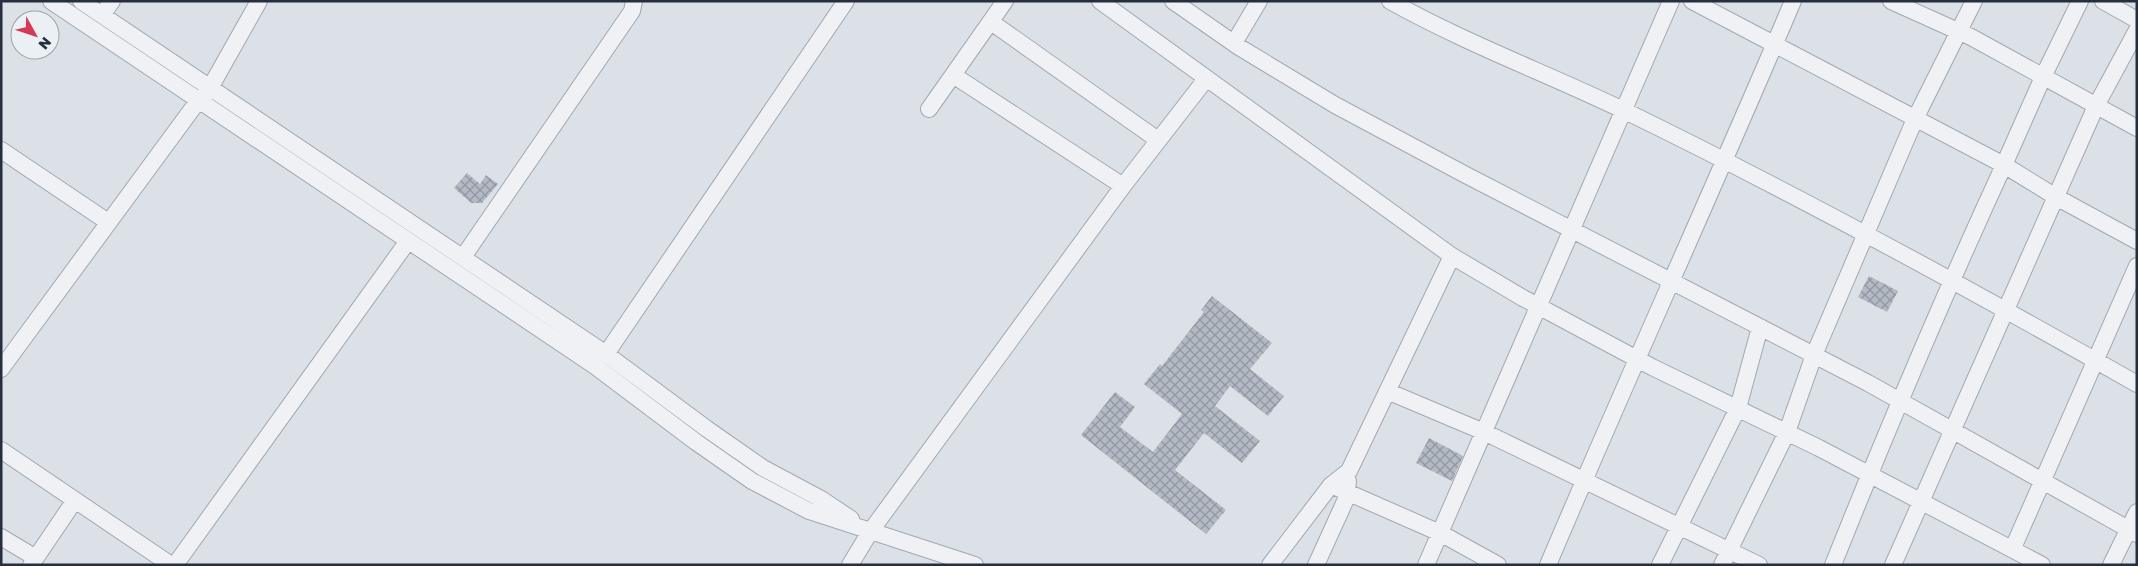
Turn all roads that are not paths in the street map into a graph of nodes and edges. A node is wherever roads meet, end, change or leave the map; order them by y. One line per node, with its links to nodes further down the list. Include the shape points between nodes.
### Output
1 (51, 1): 30 (street)
2 (81, 1): 19 (street)
3 (112, 1): 19 (street)
4 (259, 1): 29 (street)
5 (634, 1): 48 (street, via 632,11)
6 (846, 1): 55 (street)
7 (1005, 1): 21 (street)
8 (1100, 1): 28 (street)
9 (1173, 1): 24 (street)
10 (1259, 1): 24 (street)
11 (1390, 1): 33 (street, via 1425,21)
12 (1671, 1): 33 (street)
13 (1692, 1): 25 (street)
14 (1794, 1): 25 (street)
15 (1974, 1): 23 (street)
16 (2080, 1): 27 (street)
17 (2103, 1): 20 (street)
18 (1902, 4): 23 (street)
19 (102, 15): 29 (street)
20 (2137, 20)
21 (991, 22): 26 (street); 36 (street)
22 (2137, 30): 31 (street)
23 (1958, 31): 27 (street); 34 (street)
24 (1234, 43): 43 (street, via 1335,105)
25 (1775, 45): 34 (street); 38 (street)
26 (953, 75): 32 (street); 40 (street)
27 (2043, 77): 31 (street); 39 (street)
28 (1206, 79): 36 (street); 47 (street)
29 (210, 88): 30 (street); 48 (street)
30 (198, 101): 42 (street); 45 (street)
31 (2096, 106): 35 (street); 41 (street)
32 (929, 109)
33 (1623, 110): 38 (street); 43 (street)
34 (1915, 119): 39 (street); 44 (street)
35 (2137, 128)
36 (1158, 140): 40 (street)
37 (1, 150): 42 (street)
38 (1725, 162): 44 (street); 50 (street)
39 (2004, 165): 41 (street); 51 (street)
40 (1123, 186): 79 (street)
41 (2056, 197): 46 (street); 53 (street)
42 (108, 222): 59 (street)
43 (1572, 228): 50 (street); 52 (street)
44 (1865, 235): 51 (street); 56 (street)
45 (408, 240): 79 (street, via 595,366 752,480 810,511); 86 (street)
46 (2137, 241)
47 (1452, 256): 52 (street); 61 (street)
48 (463, 257): 55 (street)
49 (2137, 266): 58 (street)
50 (1672, 280): 54 (street); 57 (street)
51 (1951, 281): 53 (street); 62 (street)
52 (1538, 306): 57 (street); 65 (street)
53 (2006, 310): 58 (street); 64 (street)
54 (1760, 327): 56 (street); 63 (street)
55 (606, 354): 79 (street, via 755,462 821,499)
56 (1814, 355): 62 (street); 66 (street)
57 (1636, 358): 63 (street); 70 (street)
58 (2096, 361): 60 (street); 71 (street)
59 (1, 368)
60 (2137, 384)
61 (1386, 391): 65 (street); 68 (street)
62 (1900, 400): 64 (street); 69 (street)
63 (1738, 408): 66 (street); 77 (street)
64 (1953, 429): 71 (street); 75 (street)
65 (1484, 432): 70 (street); 80 (street)
66 (1786, 432): 69 (street); 83 (street)
67 (1, 450): 74 (street)
68 (1349, 471): 72 (street); 73 (street)
69 (1870, 474): 75 (street); 96 (street)
70 (1584, 480): 77 (street); 93 (street)
71 (2042, 480): 78 (street); 82 (street)
72 (1331, 485): 73 (street); 89 (street)
73 (1347, 492): 80 (street); 90 (street)
74 (75, 500): 84 (street); 85 (street)
75 (1920, 500): 82 (street); 97 (street)
76 (2137, 512): 78 (street)
77 (1678, 526): 83 (street); 94 (street)
78 (2133, 531): 99 (street)
79 (870, 532): 87 (street); 88 (street)
80 (1440, 533): 91 (street); 92 (street)
81 (1, 538): 84 (street)
82 (2019, 556): 98 (street)
83 (1725, 558): 95 (street)
84 (33, 561)
85 (171, 565)
86 (175, 565)
87 (850, 565)
88 (975, 565)
89 (1270, 565)
90 (1316, 565)
91 (1426, 565)
92 (1498, 565)
93 (1548, 565)
94 (1660, 565)
95 (1758, 565)
96 (1833, 565)
97 (1893, 565)
98 (2042, 565)
99 (2111, 565)

